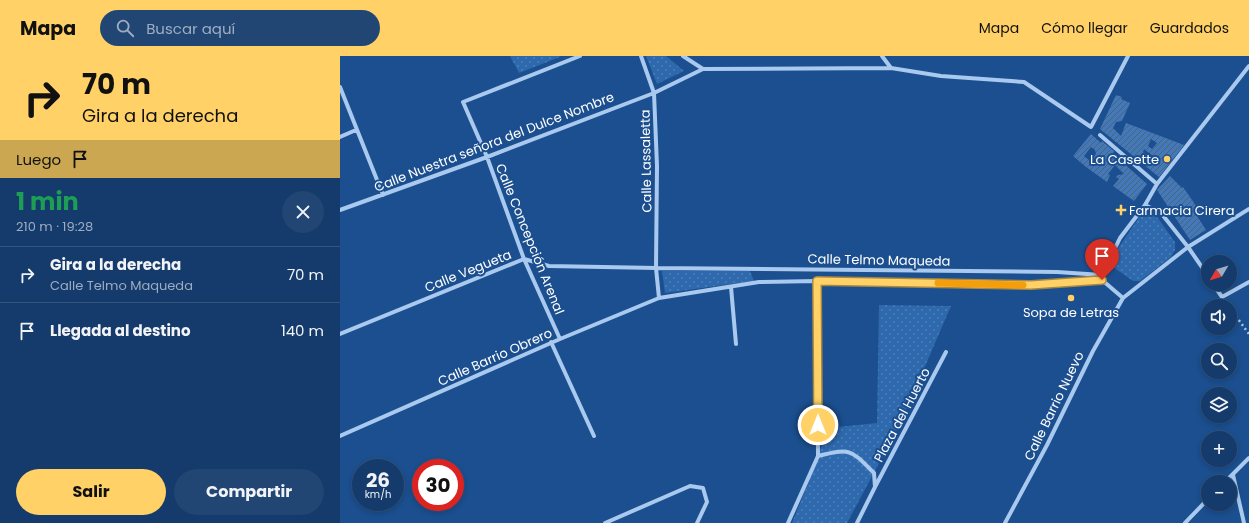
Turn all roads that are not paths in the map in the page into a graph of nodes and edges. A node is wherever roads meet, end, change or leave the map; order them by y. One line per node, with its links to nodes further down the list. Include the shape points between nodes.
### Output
1 (580, 56): 6 (street)
2 (641, 56): 11 (street, Calle Lassaletta)
3 (683, 56): 9 (street)
4 (882, 56): 8 (street)
5 (1128, 56): 8 (street, via 1091,127 1024,82 941,76)
6 (571, 57): 15 (street, Calle Concepción Arenal, via 463,102)
7 (1249, 66): 16 (street)
8 (891, 68): 9 (street)
9 (703, 69): 11 (street, Calle Nuestra señora del Dulce Nombre)
10 (340, 88): 12 (street)
11 (654, 92): 15 (street, Calle Nuestra señora del Dulce Nombre); 24 (street, Calle Lassaletta, via 658,166)
12 (356, 130): 14 (street); 17 (street)
13 (1100, 135): 16 (street)
14 (340, 137)
15 (487, 157): 17 (street, Calle Nuestra señora del Dulce Nombre); 22 (street, Calle Concepción Arenal)
16 (1157, 184): 18 (street)
17 (383, 194): 20 (street, Calle Nuestra señora del Dulce Nombre)
18 (1145, 205): 21 (street, via 1161,213); 25 (street, via 1120,238)
19 (1249, 209): 21 (street)
20 (340, 210)
21 (1188, 247): 23 (street); 34 (street)
22 (524, 259): 24 (street, Calle Vegueta, via 549,266); 35 (street, Calle Vegueta); 36 (street, Calle Concepción Arenal)
23 (1201, 266)
24 (656, 268): 25 (street, Calle Telmo Maqueda, via 1057,272); 33 (street, Calle Lassaletta)
25 (1102, 275): 26 (street)
26 (1102, 280): 27 (street, Calle Telmo Maqueda, via 1031,285); 34 (street)
27 (817, 281): 29 (street, Calle Telmo Maqueda, via 759,282); 42 (street)
28 (1249, 282): 30 (street)
29 (731, 287): 33 (street, Calle Telmo Maqueda); 38 (street)
30 (1237, 289)
31 (1218, 291): 32 (street, via 1222,297)
32 (1233, 291)
33 (659, 298): 36 (street, Calle Barrio Obrero)
34 (1123, 298): 52 (street, Calle Barrio Nuevo)
35 (340, 334)
36 (560, 339): 37 (street, Calle Barrio Obrero)
37 (552, 342): 40 (street, Calle Barrio Obrero); 41 (street)
38 (736, 344)
39 (946, 352): 45 (street, Plaza del Huerto)
40 (340, 436)
41 (594, 436)
42 (818, 456): 45 (street, Plaza del Huerto, via 840,451 854,453 874,473); 50 (street)
43 (1249, 458): 44 (street)
44 (1233, 475)
45 (875, 487): 51 (street, Plaza del Huerto)
46 (1237, 492): 54 (street)
47 (1201, 506): 53 (street)
48 (605, 523): 49 (street, via 690,486 703,488 707,502)
49 (697, 523)
50 (788, 523)
51 (857, 523)
52 (1005, 523)
53 (1185, 523)
54 (1244, 523)

